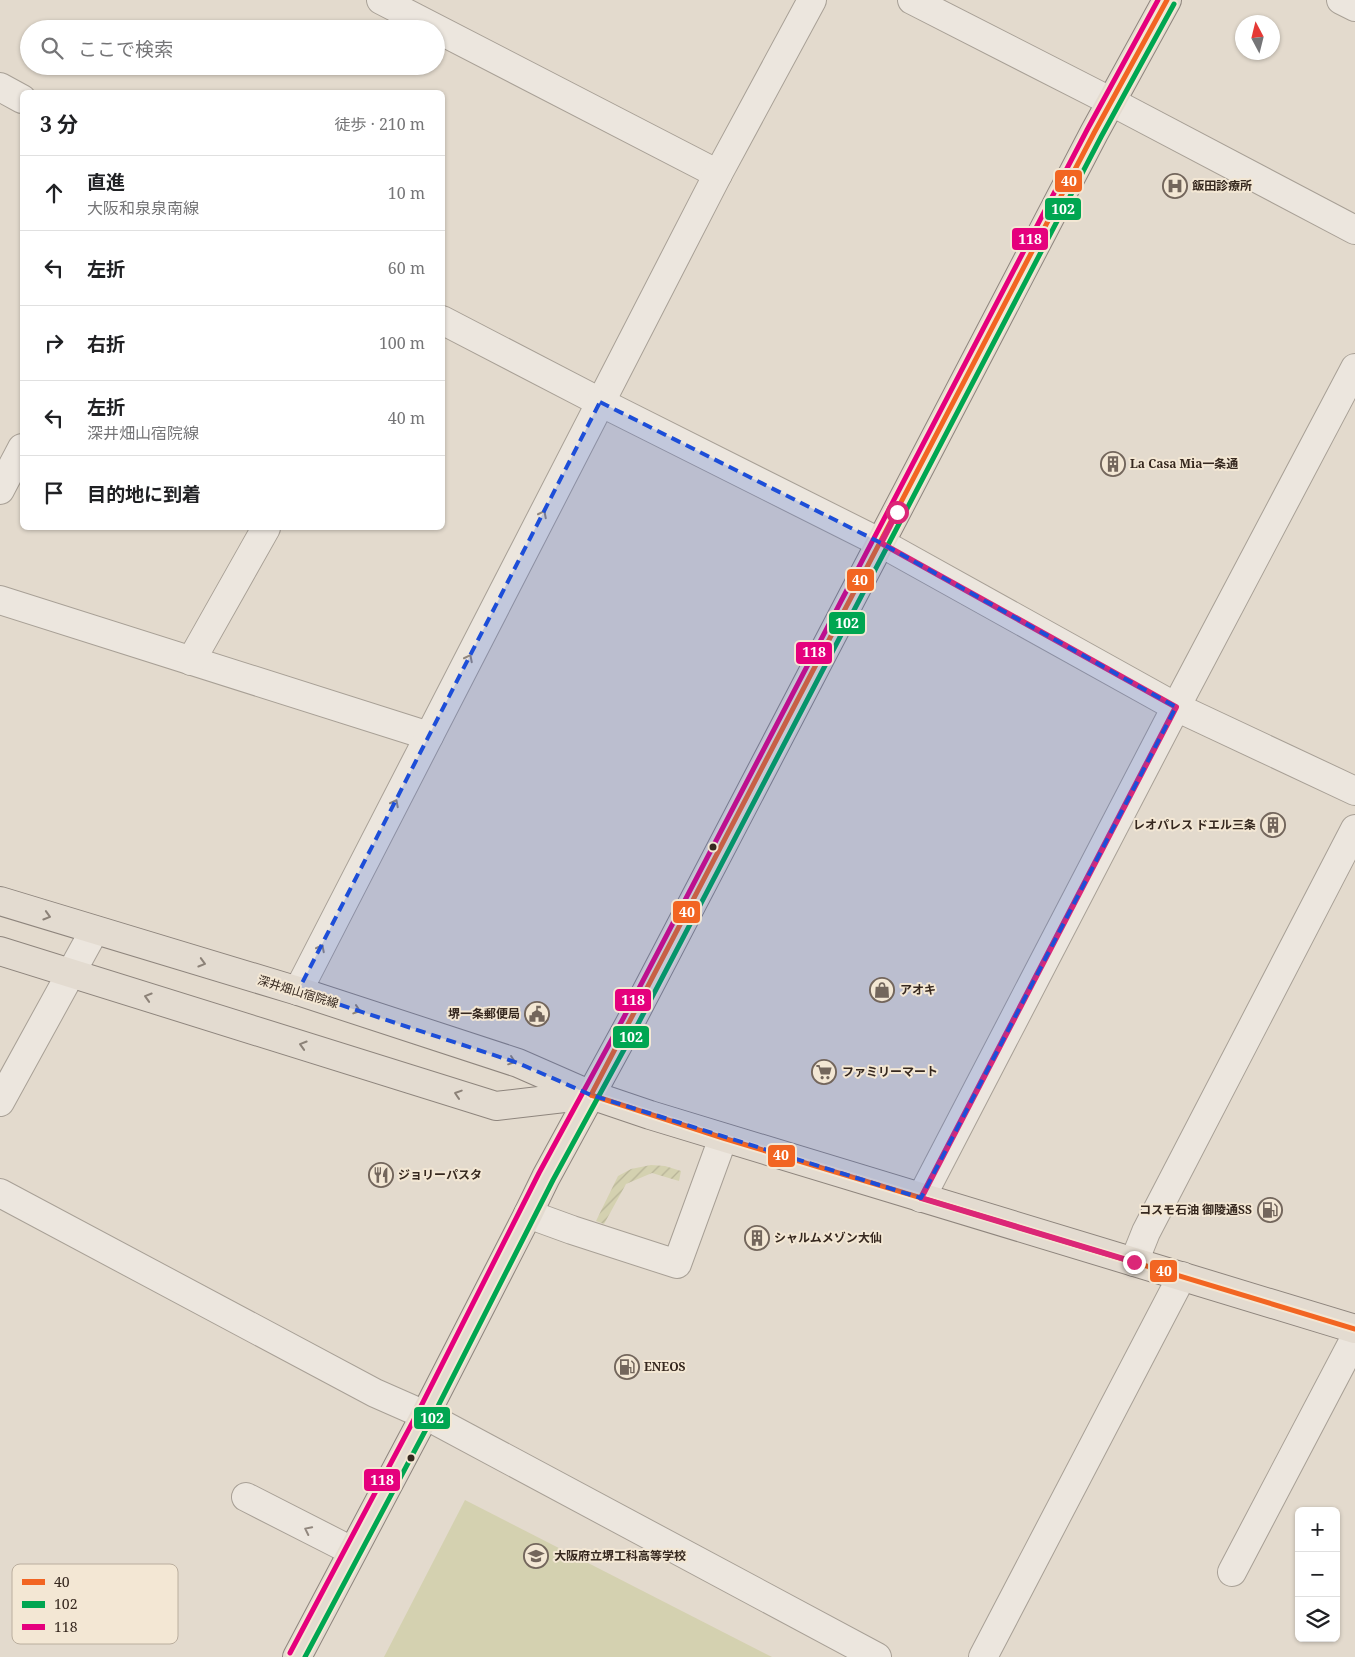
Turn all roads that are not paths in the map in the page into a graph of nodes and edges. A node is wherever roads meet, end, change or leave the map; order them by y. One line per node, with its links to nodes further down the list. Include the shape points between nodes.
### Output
1 (382, 0): 7 (street)
2 (812, 0): 12 (street)
3 (912, 0): 11 (street)
4 (1167, 0): 11 (main road)
5 (1341, 0): 6 (street)
6 (1355, 7)
7 (421, 20)
8 (445, 33): 12 (street)
9 (0, 87): 10 (street)
10 (20, 98)
11 (1112, 102): 13 (street); 20 (main road)
12 (718, 174): 16 (street)
13 (1355, 230)
14 (445, 322): 16 (street)
15 (1355, 368): 23 (street)
16 (600, 402): 20 (street); 24 (street, one-way to 16)
17 (20, 452): 18 (street)
18 (0, 490)
19 (265, 530): 22 (street)
20 (881, 543): 23 (street); 32 (main road)
21 (0, 600): 22 (street)
22 (191, 661): 24 (street)
23 (1176, 707): 25 (street); 36 (street)
24 (429, 736): 31 (street, one-way to 24)
25 (1355, 791)
26 (1355, 829): 38 (street, via 1146,1232)
27 (0, 901): 28 (main road, 深井畑山宿院線, one-way to 28)
28 (94, 931): 30 (street); 31 (main road, 深井畑山宿院線, one-way to 31)
29 (0, 951): 30 (main road, 深井畑山宿院線)
30 (70, 972): 32 (main road, 深井畑山宿院線, one-way to 30, via 496,1106); 33 (street)
31 (298, 991): 32 (main road, 深井畑山宿院線, one-way to 32, via 518,1063)
32 (591, 1095): 34 (main road, 深井畑山宿院線); 37 (main road)
33 (0, 1102)
34 (723, 1138): 36 (main road, 深井畑山宿院線); 37 (street, via 677,1264)
35 (0, 1193): 42 (street)
36 (921, 1198): 38 (main road, 深井畑山宿院線)
37 (528, 1214): 42 (main road)
38 (1134, 1262): 39 (main road, 深井畑山宿院線)
39 (1182, 1276): 40 (main road, 深井畑山宿院線); 48 (street)
40 (1355, 1329)
41 (1355, 1338): 45 (street)
42 (425, 1416): 44 (main road); 47 (street)
43 (246, 1497): 44 (street, one-way to 43)
44 (352, 1551): 46 (main road)
45 (1232, 1572)
46 (297, 1657)
47 (876, 1657)
48 (983, 1657)

